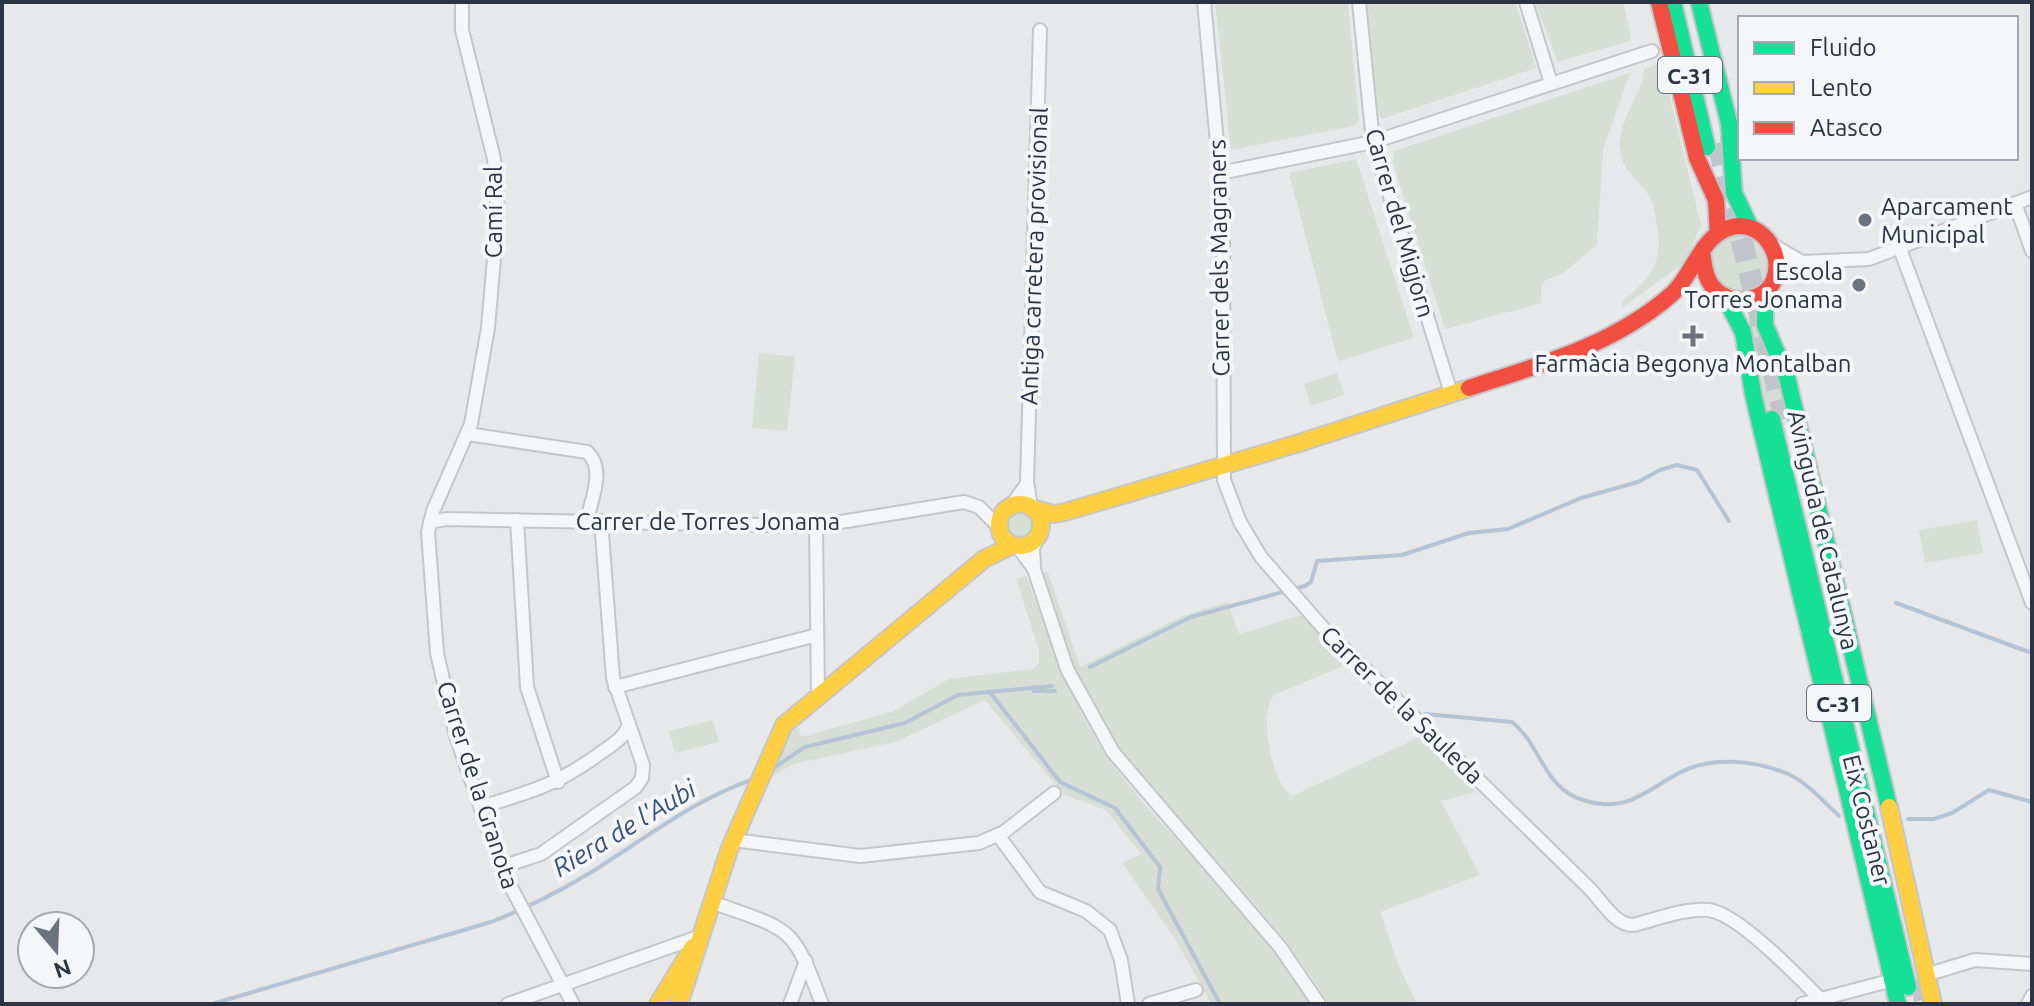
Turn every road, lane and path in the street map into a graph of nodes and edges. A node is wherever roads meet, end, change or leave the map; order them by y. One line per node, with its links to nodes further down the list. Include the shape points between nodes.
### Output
1 (462, 2): 28 (street, Camí Ral, via 462,30 498,185 488,328)
2 (1204, 2): 13 (street, Carrer dels Magraners)
3 (1359, 2): 12 (street, Carrer del Migjorn)
4 (1526, 2): 11 (street)
5 (1659, 2): 17 (main road, via 1697,158 1716,200)
6 (1673, 2): 7 (main road, C-31, via 1713,145)
7 (1686, 2)
8 (1699, 2): 16 (main road, via 1733,143 1731,189)
9 (1040, 30): 30 (street, Antiga carretera provisional)
10 (1652, 51): 11 (street)
11 (1551, 83): 12 (street)
12 (1373, 142): 13 (street); 26 (street, Carrer del Migjorn)
13 (1220, 173): 29 (street, Carrer dels Magraners)
14 (2032, 197): 15 (street)
15 (2015, 203): 19 (street); 20 (street)
16 (1750, 227): 17 (main road); 18 (main road)
17 (1718, 233): 21 (main road)
18 (1773, 245): 22 (street); 23 (main road, via 1777,267)
19 (1900, 249): 22 (street, via 1869,259); 43 (street)
20 (2032, 251)
21 (1703, 257): 24 (main road); 25 (main road, via 1705,277)
22 (1802, 262): 23 (street)
23 (1768, 287): 25 (main road, via 1746,301); 58 (main road, Avinguda de Catalunya, via 1761,307 1790,389)
24 (1673, 293): 25 (main road, via 1694,290); 26 (main road, via 1598,342)
25 (1720, 296): 58 (main road, Avinguda de Catalunya, via 1739,316 1746,336 1753,394)
26 (1451, 393): 29 (main road)
27 (1778, 419): 58 (main road, Eix Costaner / C-31)
28 (469, 429): 36 (street, via 587,452 597,474); 38 (street, Camí Ral)
29 (1225, 466): 34 (main road); 62 (street, Carrer de la Sauleda, via 1224,480 1240,522 1288,591 1618,920 1634,925 1697,910 1723,915 1762,943)
30 (1027, 482): 31 (street); 32 (street, Antiga carretera provisional)
31 (1008, 507): 32 (main road); 33 (street, Carrer de Torres Jonama); 41 (main road)
32 (1033, 508): 34 (main road); 40 (main road, via 1041,519)
33 (983, 511): 39 (street, Carrer de Torres Jonama, via 964,502); 41 (street)
34 (1065, 512): 40 (main road)
35 (517, 520): 36 (street, Carrer de Torres Jonama); 38 (street, Carrer de Torres Jonama); 48 (street, via 527,687)
36 (587, 520): 37 (street, Carrer de Torres Jonama)
37 (601, 521): 39 (street, Carrer de Torres Jonama); 45 (street)
38 (430, 522): 50 (street, Carrer de la Granota, via 437,653 456,736)
39 (816, 526): 44 (street)
40 (1040, 534): 41 (main road, via 1029,545); 42 (street, via 1033,549)
41 (1008, 538): 42 (street); 46 (main road)
42 (1034, 569): 71 (street, via 1067,669 1098,729 1146,793 1280,947)
43 (2032, 603)
44 (817, 635): 45 (street); 46 (street)
45 (615, 687): 47 (street)
46 (818, 694): 52 (main road, via 784,725)
47 (629, 725): 48 (street, via 620,739); 53 (street, via 643,765 636,787 541,854)
48 (558, 782): 50 (street)
49 (1054, 793): 51 (street)
50 (481, 807): 53 (street, Carrer de la Granota)
51 (998, 835): 52 (street, via 979,843 860,856); 69 (street, via 1040,892 1086,911 1110,930)
52 (733, 840): 54 (main road)
53 (501, 867): 59 (street, Carrer de la Granota)
54 (714, 903): 55 (main road); 56 (street, via 788,932)
55 (701, 936): 59 (street); 65 (main road); 66 (main road)
56 (806, 961): 67 (street); 68 (street)
57 (2032, 964): 58 (street, via 1975,960)
58 (1913, 980): 62 (street); 73 (main road, Avinguda de Catalunya); 74 (main road, Avinguda de Catalunya)
59 (564, 986): 63 (street); 64 (street, Carrer de la Granota)
60 (1196, 990): 70 (street)
61 (2032, 996): 75 (street)
62 (1823, 1002): 72 (street)
63 (508, 1004)
64 (573, 1004)
65 (658, 1004)
66 (679, 1004)
67 (790, 1004)
68 (822, 1004)
69 (1128, 1004)
70 (1149, 1004)
71 (1319, 1004)
72 (1802, 1004)
73 (1898, 1004)
74 (1933, 1004)
75 (2028, 1004)

